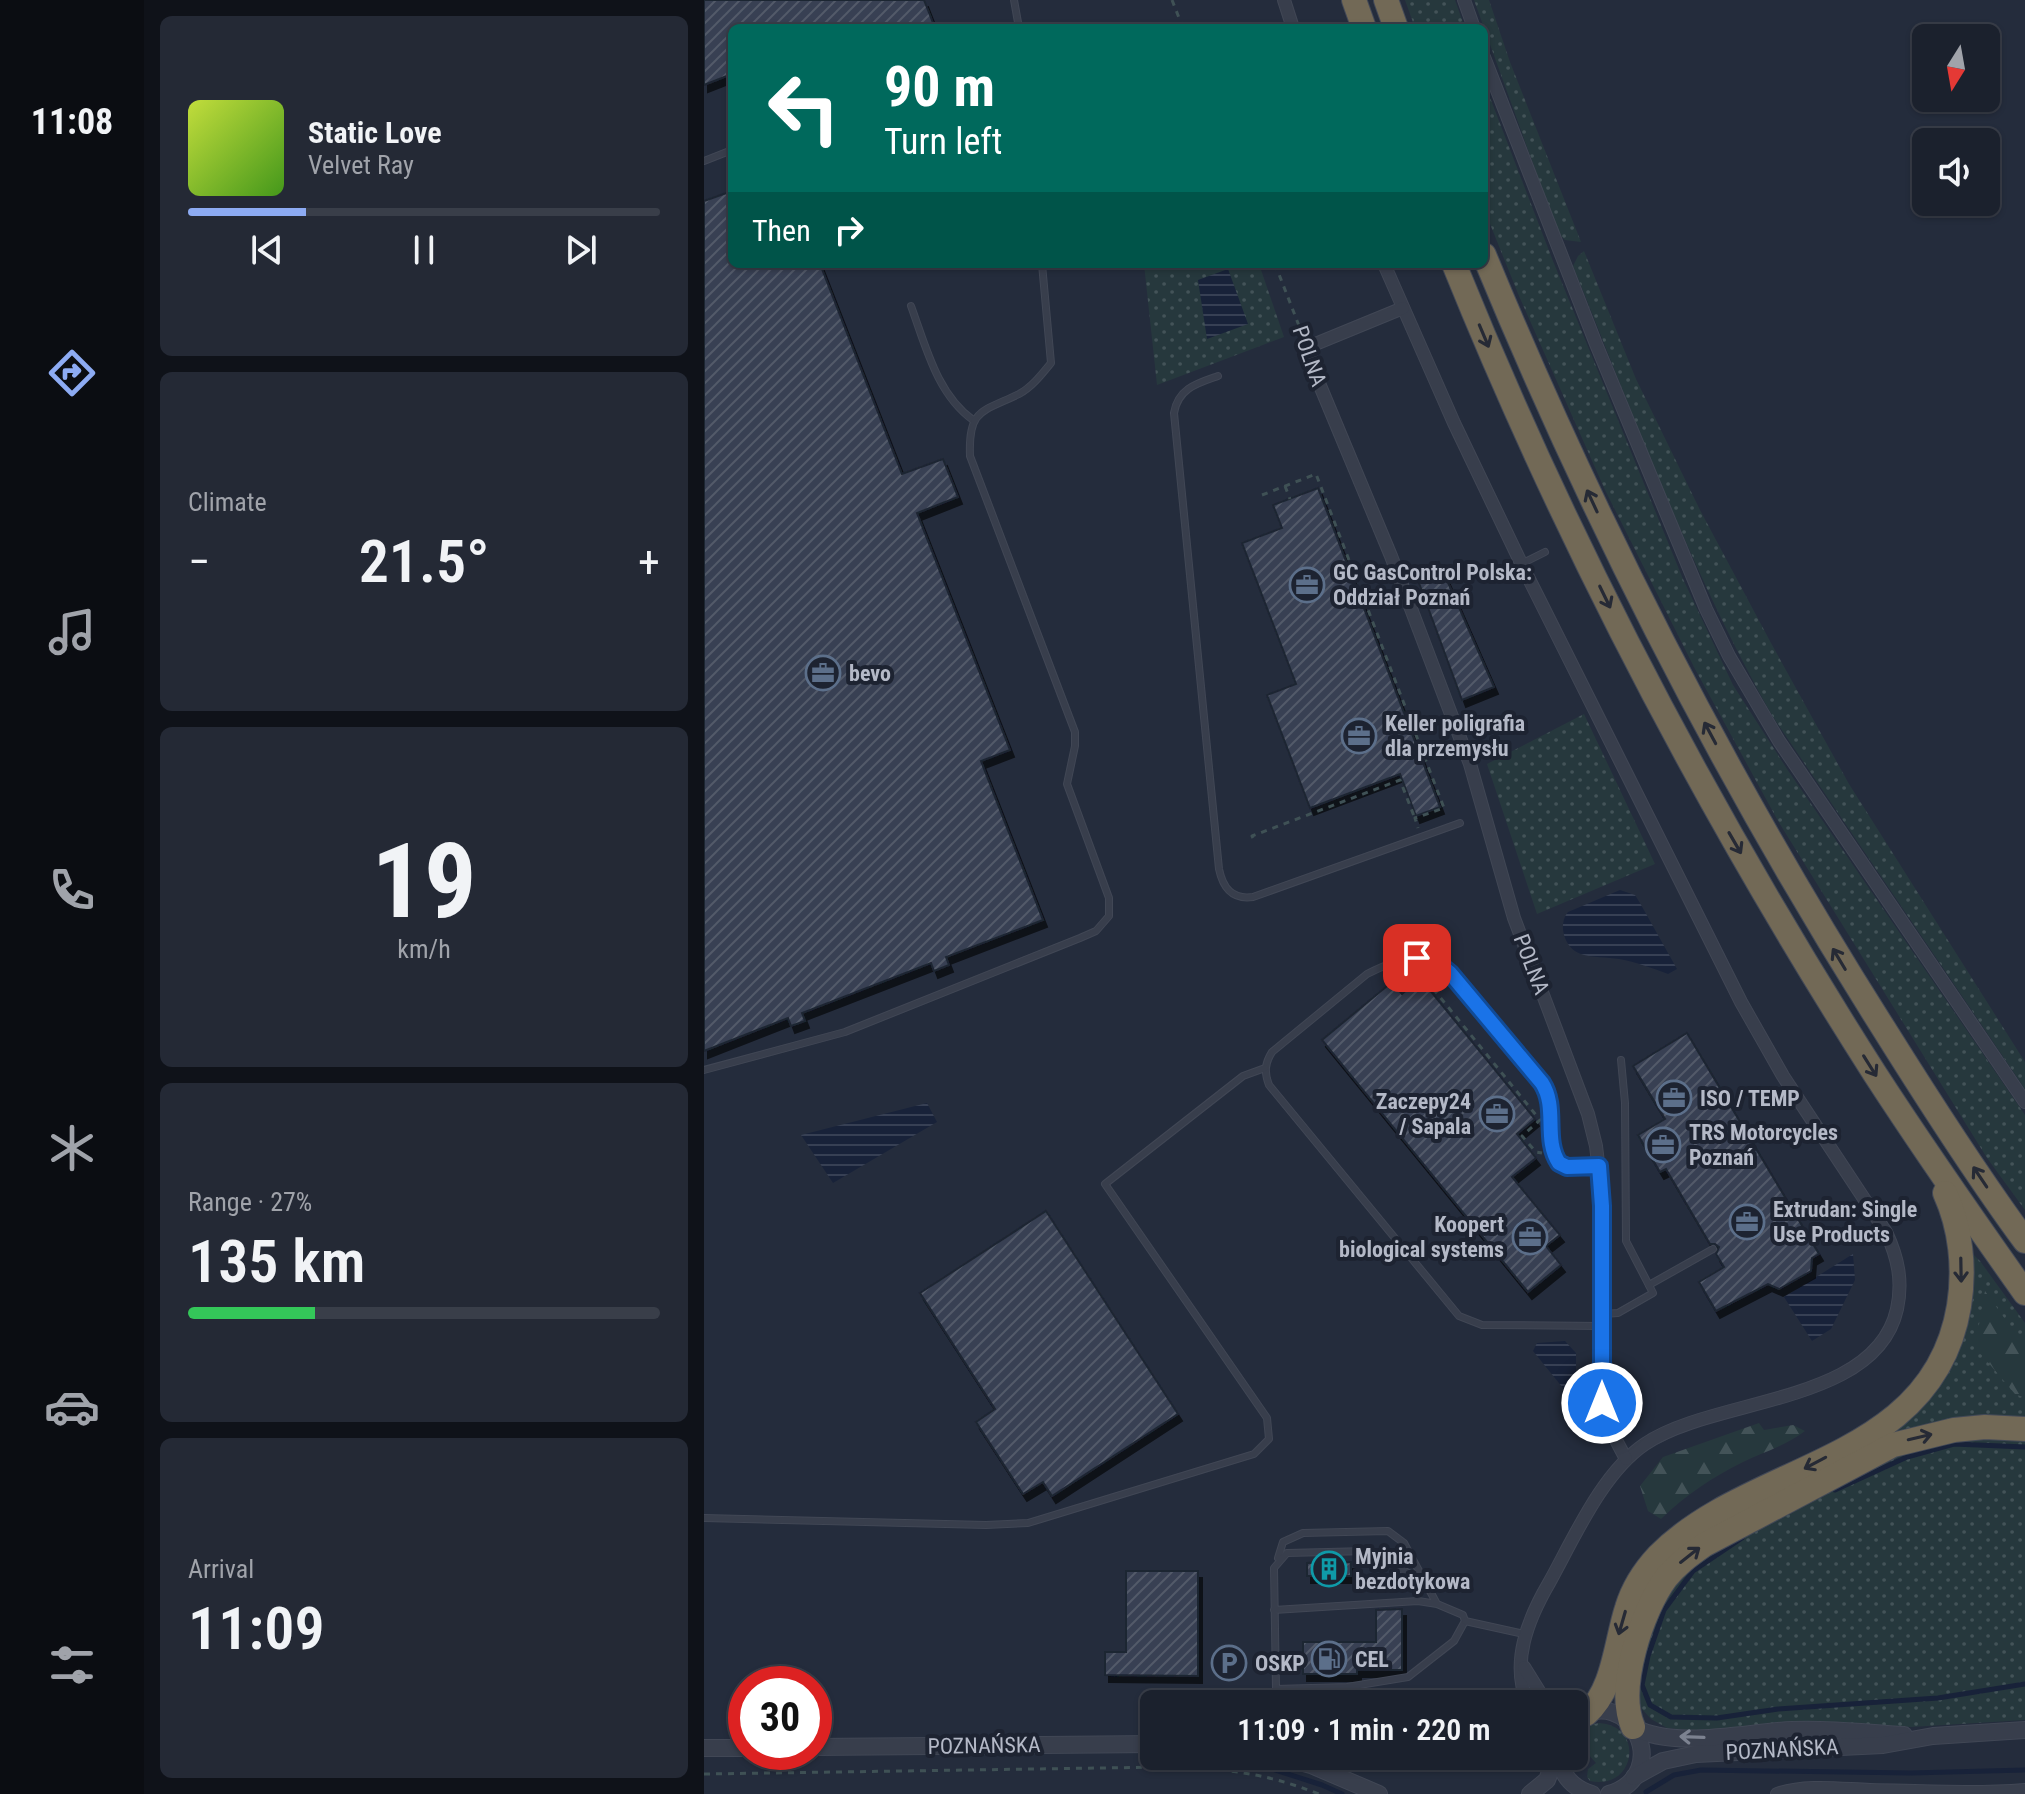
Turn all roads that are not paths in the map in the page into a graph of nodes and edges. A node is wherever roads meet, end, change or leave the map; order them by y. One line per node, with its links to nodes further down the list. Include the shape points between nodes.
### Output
1 (1014, 0): 6 (lane)
2 (1284, 0): 7 (street)
3 (1354, 0): 8 (highway)
4 (1386, 0): 9 (highway)
5 (1464, 0): 10 (street)
6 (1018, 24)
7 (1292, 24)
8 (1363, 24)
9 (1395, 24)
10 (1473, 24)
11 (1488, 67): 28 (street, via 1580,306 1723,646 1779,741)
12 (728, 152): 13 (lane)
13 (704, 161)
14 (1488, 265): 31 (highway, one-way to 14, via 1848,973 1716,745 1601,521)
15 (1042, 268): 21 (lane, via 1051,363 1022,393 994,403)
16 (1386, 268): 19 (street)
17 (1456, 268): 29 (highway, one-way to 29, via 1571,528 1681,744 1814,976)
18 (911, 306): 21 (lane, via 944,390)
19 (1403, 308): 23 (street); 30 (street, POLNA, via 1308,347 1475,779 1514,918 1588,1114)
20 (1218, 376): 24 (lane, via 1182,393 1174,413 1223,884 1238,897 1253,897)
21 (973, 420): 27 (lane, via 970,456 1075,732 1067,784 1109,898 1109,916 1096,931 845,1032)
22 (1545, 552): 23 (lane)
23 (1521, 563): 37 (street, via 1741,1002 1886,1232 1900,1277 1891,1326 1858,1366 1831,1380 1668,1431)
24 (1460, 823)
25 (1621, 1060): 33 (lane, via 1624,1233)
26 (1265, 1068): 30 (lane, via 1272,1052 1367,974 1417,958 1435,961 1547,1090 1554,1154 1562,1165); 35 (lane, via 1269,1085 1459,1316 1482,1325); 38 (lane, via 1243,1076 1105,1184 1267,1418 1269,1439 1254,1454 1028,1523)
27 (704, 1070)
28 (2025, 1102)
29 (1921, 1144): 34 (highway); 48 (highway, one-way to 48, via 1952,1208 1961,1260 1957,1320 1937,1369 1920,1394 1883,1428 1707,1519 1668,1546 1644,1571 1632,1595 1603,1689)
30 (1599, 1166): 35 (street, POLNA)
31 (2025, 1241)
32 (1713, 1249): 33 (lane)
33 (1649, 1285): 35 (lane, via 1653,1293)
34 (2025, 1293)
35 (1602, 1320): 37 (street, POLNA, via 1602,1404)
36 (2025, 1429): 50 (highway, one-way to 36, via 1628,1688 1642,1627 1661,1586 1686,1558 1893,1445 1954,1430)
37 (1626, 1459): 44 (street, via 1588,1515)
38 (704, 1518)
39 (1276, 1562): 40 (lane, via 1293,1551 1359,1549); 40 (lane, via 1283,1542 1303,1533 1388,1531 1404,1543); 42 (lane)
40 (1425, 1582): 41 (lane)
41 (1437, 1604): 42 (lane); 43 (lane, via 1463,1615)
42 (1274, 1610): 43 (lane, via 1276,1689 1347,1687 1408,1677 1454,1641)
43 (1465, 1621): 44 (lane)
44 (1524, 1634): 45 (street)
45 (1523, 1664): 46 (street); 47 (street)
46 (1523, 1690)
47 (1539, 1690)
48 (1588, 1709)
49 (1588, 1714): 50 (street, POZNAŃSKA, via 1614,1713)
50 (1633, 1727): 52 (street, POZNAŃSKA, one-way to 50, via 1802,1730 1710,1738 1652,1735); 60 (street, via 1642,1753)
51 (2025, 1730): 52 (street, POZNAŃSKA)
52 (1933, 1736): 60 (street, POZNAŃSKA, via 1883,1745 1681,1756 1655,1764)
53 (1140, 1744): 54 (street, POZNAŃSKA)
54 (832, 1747)
55 (704, 1748): 56 (street)
56 (728, 1748)
57 (1323, 1770): 63 (street)
58 (1551, 1770): 64 (street)
59 (1562, 1770): 62 (street)
60 (1629, 1785): 66 (street, POZNAŃSKA)
61 (2025, 1790): 67 (street, via 1823,1788)
62 (1587, 1793): 65 (street)
63 (1379, 1794)
64 (1530, 1794)
65 (1564, 1794)
66 (1609, 1794)
67 (1777, 1794)

